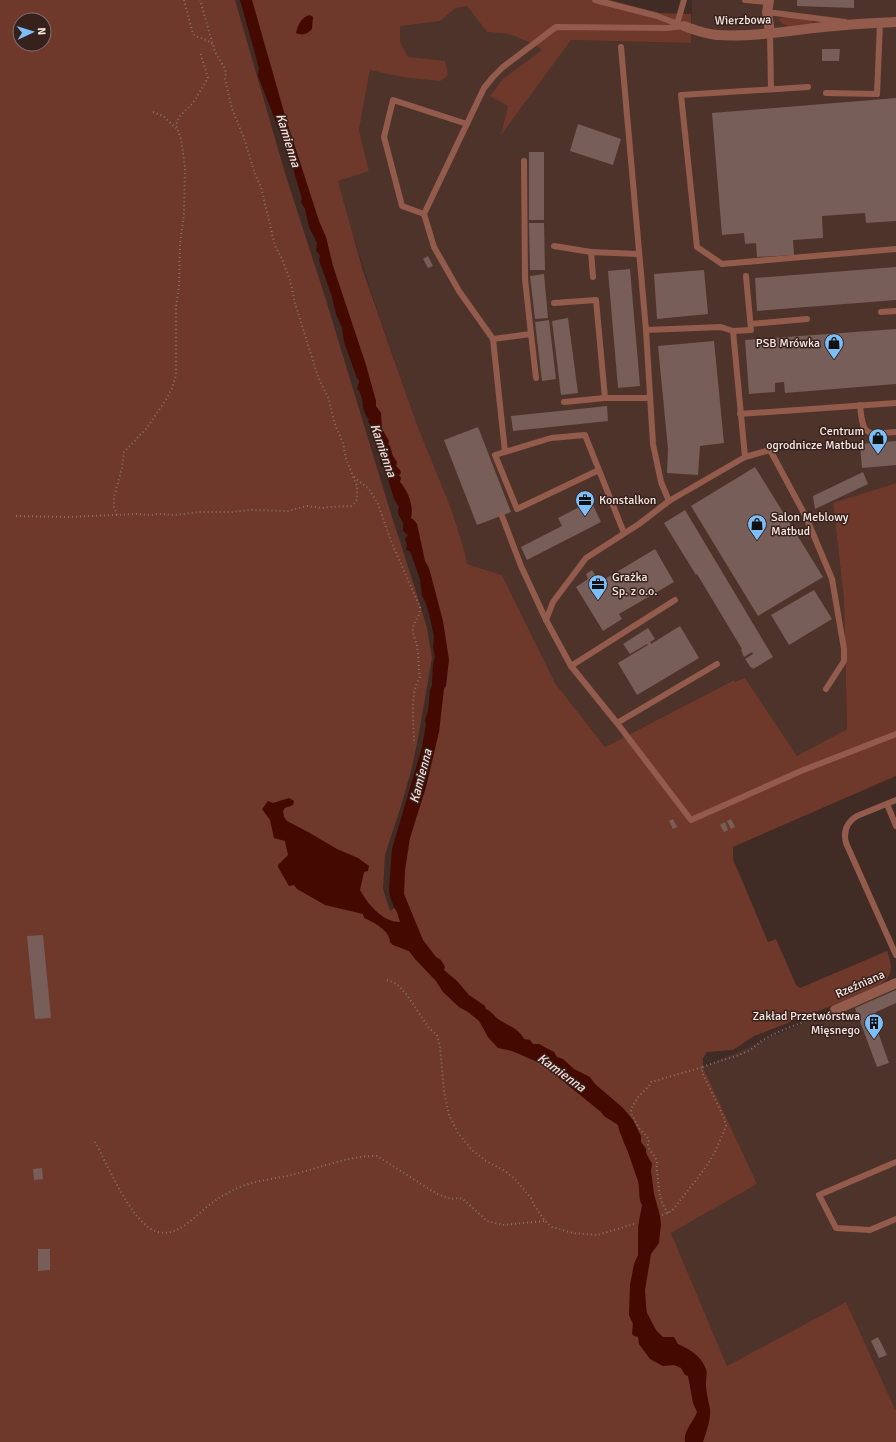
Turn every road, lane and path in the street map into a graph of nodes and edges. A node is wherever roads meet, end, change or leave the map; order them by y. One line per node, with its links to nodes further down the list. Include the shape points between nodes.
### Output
1 (184, 0): 12 (path, via 193,34 207,39)
2 (200, 0): 12 (path)
3 (595, 0): 10 (lane, Wierzbowa)
4 (684, 0): 10 (lane)
5 (745, 0): 6 (lane)
6 (768, 5): 8 (lane); 11 (street)
7 (896, 22): 9 (street, Wierzbowa)
8 (820, 23): 9 (street, Wierzbowa); 11 (street, Wierzbowa)
9 (880, 23): 17 (lane, via 878,94)
10 (681, 25): 11 (street, Wierzbowa, via 716,35); 19 (lane, via 667,28 556,27 493,77 484,88)
11 (770, 33): 16 (lane)
12 (213, 45): 49 (path, via 226,73 232,109 261,187 275,246 290,280 318,377 329,399 334,422)
13 (621, 47): 26 (lane)
14 (200, 52): 20 (path, via 208,78 193,103 179,117)
15 (808, 87): 16 (lane)
16 (771, 89): 24 (lane, via 681,95 697,247 722,264)
17 (826, 93)
18 (152, 112): 20 (path, via 163,116)
19 (467, 124): 22 (lane); 22 (lane, via 393,100 384,137 402,206)
20 (176, 128): 51 (path, via 181,139 185,168 176,307 176,375 167,398 147,428 124,452 114,497)
21 (524, 161): 36 (lane, via 525,279)
22 (424, 214): 37 (lane, via 434,247 459,291)
23 (554, 246): 25 (lane)
24 (896, 249)
25 (591, 252): 26 (lane); 28 (lane)
26 (638, 254): 34 (lane)
27 (746, 276): 33 (lane)
28 (593, 277)
29 (554, 303): 39 (lane, via 596,300)
30 (896, 311): 31 (lane)
31 (881, 312)
32 (807, 319): 33 (lane)
33 (751, 324): 35 (lane, via 751,330)
34 (646, 330): 35 (lane, via 721,327); 40 (lane)
35 (733, 332): 44 (lane)
36 (531, 334): 37 (lane); 38 (lane)
37 (493, 339): 46 (lane)
38 (536, 378)
39 (605, 398): 40 (lane); 41 (lane)
40 (650, 398): 50 (lane, via 654,450)
41 (564, 402)
42 (896, 402): 43 (lane)
43 (860, 405): 44 (lane); 45 (lane, via 864,430 873,434)
44 (740, 414): 47 (lane)
45 (896, 432)
46 (505, 452): 48 (lane, via 551,438 585,435); 48 (lane, via 495,455 516,509)
47 (745, 457): 50 (lane); 59 (lane, via 770,450 806,517 832,578 844,661)
48 (599, 470): 54 (lane)
49 (353, 476): 51 (path, via 357,486 357,499 351,506 346,507 307,506 288,511); 62 (path, via 369,489 378,504 420,608 413,624 420,677 413,703)
50 (669, 501): 54 (lane)
51 (116, 515): 52 (path)
52 (16, 516)
53 (502, 516): 56 (lane, via 520,566)
54 (624, 533): 56 (lane, via 586,558 553,602)
55 (675, 600): 58 (lane)
56 (546, 620): 58 (lane)
57 (717, 664): 60 (lane)
58 (571, 666): 60 (lane)
59 (826, 689)
60 (617, 723): 61 (lane, via 691,820 801,771)
61 (896, 734)
62 (414, 744)
63 (896, 800): 64 (lane)
64 (887, 804): 65 (lane); 66 (lane, via 851,820 844,837)
65 (896, 826)
66 (896, 955)
67 (387, 980): 76 (path, via 396,984 407,995 429,1028 437,1035 449,1115 458,1133 476,1154 515,1179)
68 (896, 983): 69 (street, Rzeźniana)
69 (836, 1010): 70 (path, via 763,1039 751,1050)
70 (703, 1067): 73 (path, via 702,1072 726,1126 706,1167 678,1205); 73 (path, via 651,1082 631,1109 639,1128 649,1139 648,1145 655,1155 661,1203)
71 (95, 1142): 76 (path, via 130,1208 143,1224 164,1234 178,1230 236,1188 353,1158 377,1156 437,1194 451,1199 460,1198 488,1222 503,1225)
72 (896, 1162): 75 (lane, via 819,1195 836,1228 870,1230)
73 (668, 1213): 74 (path)
74 (662, 1215)
75 (896, 1219)
76 (545, 1221): 77 (path, via 558,1229 596,1235)
77 (634, 1224)

